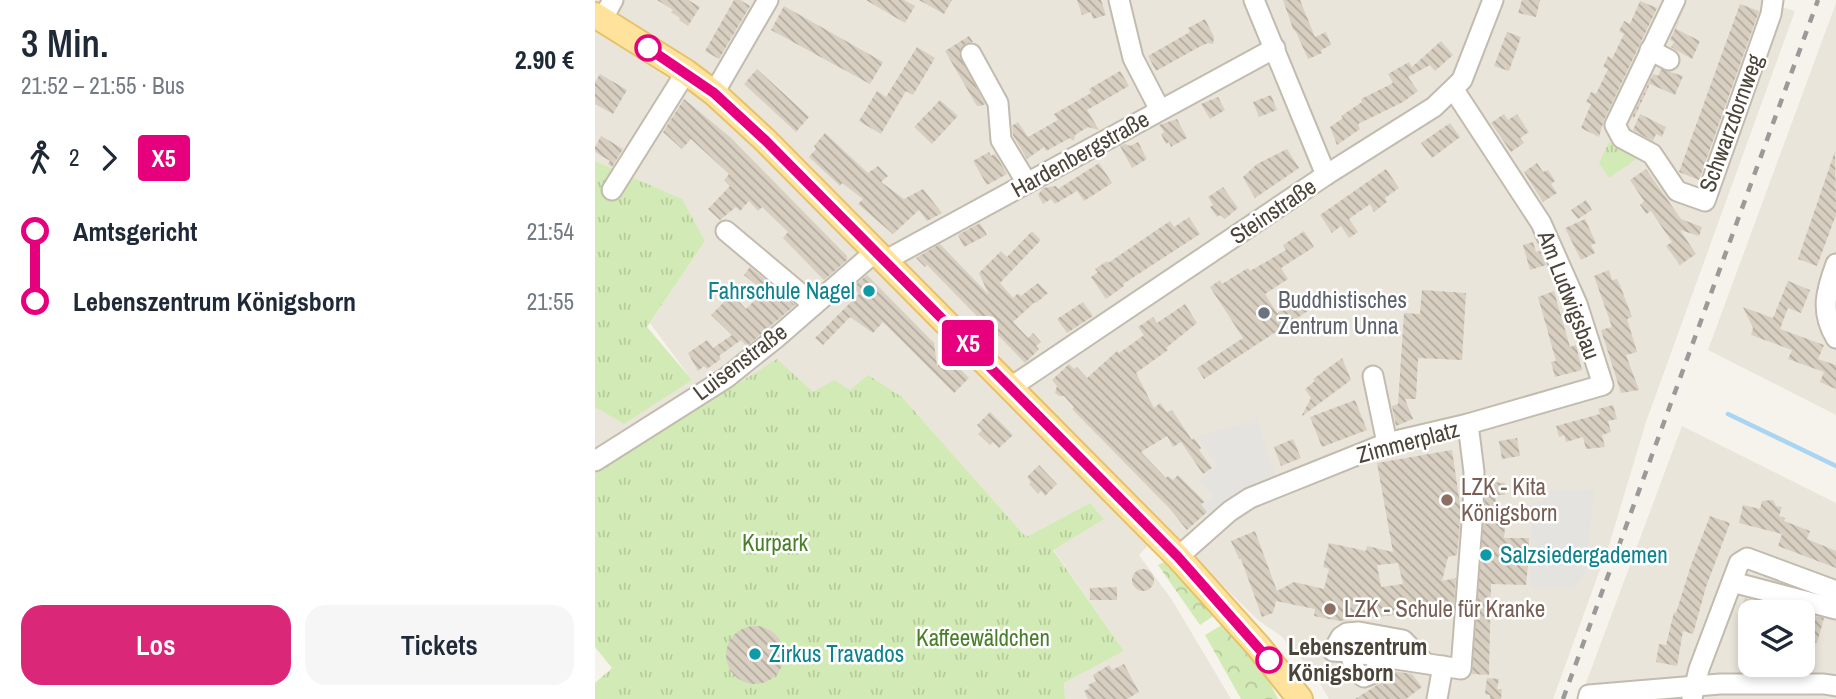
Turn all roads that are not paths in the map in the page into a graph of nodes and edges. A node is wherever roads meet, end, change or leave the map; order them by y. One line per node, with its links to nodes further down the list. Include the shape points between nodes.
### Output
1 (768, 0): 14 (street)
2 (1119, 0): 15 (street, via 1133,58)
3 (1254, 0): 8 (street)
4 (1493, 0): 13 (street, Steinstraße)
5 (1675, 0): 9 (street, Schwarzdornweg)
6 (1773, 0): 9 (street, Schwarzdornweg, via 1705,201 1677,191 1652,155 1622,138 1616,129)
7 (603, 12): 12 (main road)
8 (1275, 48): 15 (street, Hardenbergstraße); 16 (street)
9 (1650, 50): 11 (street)
10 (971, 54): 17 (street, via 998,103 1001,140)
11 (1669, 60)
12 (686, 72): 14 (main road); 18 (street)
13 (1454, 90): 16 (street, Steinstraße); 26 (street, Am Ludwigsbau, via 1541,223 1577,304 1603,385)
14 (714, 93): 20 (main road)
15 (1160, 110): 17 (street, Hardenbergstraße)
16 (1327, 176): 25 (street, Steinstraße)
17 (1027, 183): 20 (street, Hardenbergstraße)
18 (612, 190)
19 (726, 231): 22 (street)
20 (881, 256): 22 (street, Luisenstraße); 25 (main road)
21 (1836, 264): 23 (street, via 1824,307)
22 (814, 305): 28 (street, Luisenstraße, via 726,378)
23 (1836, 338)
24 (1373, 376): 27 (street)
25 (1011, 387): 29 (main road)
26 (1468, 424): 27 (street, Zimmerplatz); 33 (street, Zimmerplatz, via 1473,510 1461,669)
27 (1387, 443): 29 (street, Zimmerplatz, via 1250,498)
28 (595, 461)
29 (1178, 557): 37 (main road)
30 (1732, 582): 31 (street, via 1738,563 1747,558); 32 (street); 35 (street)
31 (1836, 592)
32 (1836, 609)
33 (1434, 665): 33 (street, via 1381,656 1333,651 1341,636 1359,632 1403,640); 38 (street)
34 (1836, 686): 35 (street, via 1720,684)
35 (1692, 694): 36 (street)
36 (1588, 697)
37 (1300, 699)
38 (1437, 699)

